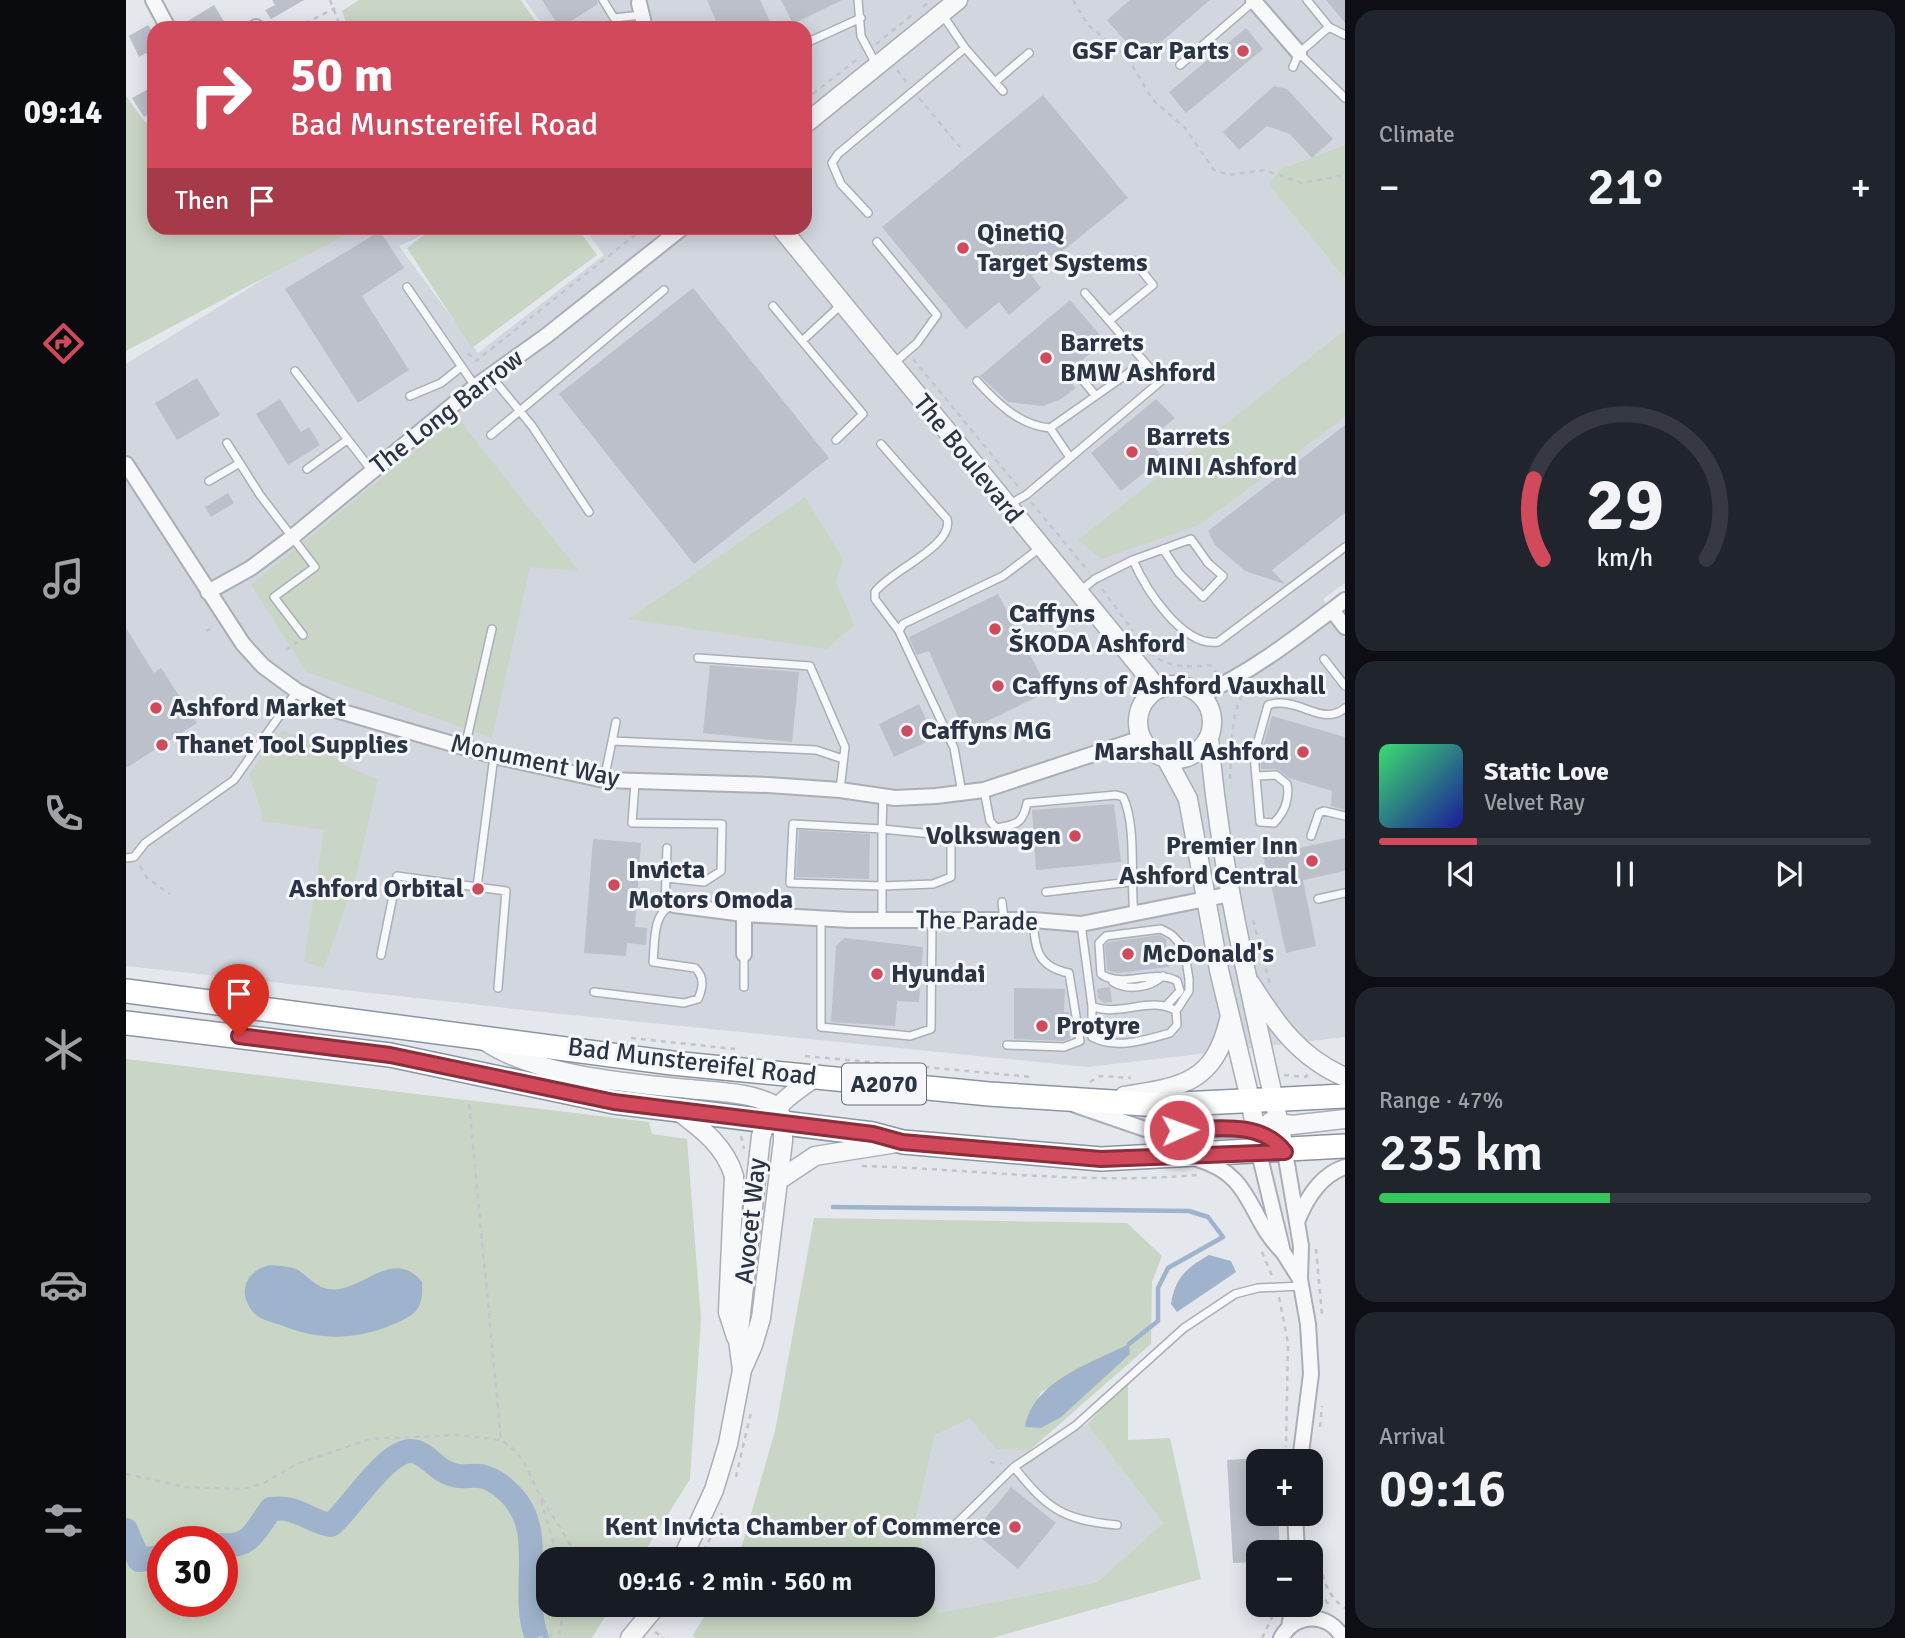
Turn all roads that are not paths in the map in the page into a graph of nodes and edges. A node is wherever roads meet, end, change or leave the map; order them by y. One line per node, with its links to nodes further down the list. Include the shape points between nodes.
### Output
1 (153, 0): 9 (street)
2 (603, 0): 7 (lane, via 614,18)
3 (858, 0): 8 (lane)
4 (1307, 0): 10 (lane)
5 (1253, 1): 15 (street); 16 (lane)
6 (951, 4): 13 (lane); 17 (street)
7 (642, 12)
8 (861, 18): 12 (lane); 17 (lane, via 861,36)
9 (164, 21)
10 (1329, 27): 11 (lane); 15 (lane)
11 (1345, 35)
12 (812, 40)
13 (965, 48): 19 (lane); 23 (lane, via 832,163 841,184)
14 (1029, 53): 19 (lane)
15 (1299, 53): 18 (lane); 21 (lane)
16 (1180, 65)
17 (886, 67): 22 (street)
18 (1293, 67)
19 (995, 82): 20 (lane)
20 (1003, 91)
21 (1345, 98)
22 (812, 119)
23 (868, 214)
24 (673, 235): 40 (street, The Long Barrow)
25 (787, 235): 31 (street, The Boulevard)
26 (877, 242): 36 (lane, via 937,315)
27 (1133, 260): 33 (lane, via 1153,285)
28 (407, 287): 37 (lane)
29 (664, 290): 45 (lane)
30 (1085, 293): 33 (lane)
31 (844, 303): 34 (lane); 36 (street, The Boulevard)
32 (773, 306): 34 (lane)
33 (1109, 321): 35 (lane)
34 (802, 341): 49 (lane, via 863,414)
35 (1144, 362): 43 (lane); 52 (lane, via 1161,382)
36 (891, 366): 58 (street, The Boulevard)
37 (461, 367): 42 (lane); 44 (lane, via 441,383)
38 (295, 371): 48 (lane)
39 (1077, 373): 43 (lane)
40 (491, 376): 42 (street, The Long Barrow); 45 (lane)
41 (977, 381): 46 (lane, via 1016,416)
42 (476, 386): 56 (street, The Long Barrow)
43 (1095, 396): 46 (lane)
44 (410, 397)
45 (519, 412): 47 (lane); 59 (lane)
46 (1050, 428): 52 (lane)
47 (491, 435)
48 (347, 440): 55 (lane); 56 (lane)
49 (836, 440)
50 (227, 443): 53 (lane)
51 (881, 444): 71 (lane, via 947,519 949,527 876,592 875,599)
52 (1069, 456): 58 (lane, via 1026,495)
53 (240, 463): 57 (lane); 60 (lane)
54 (126, 464): 66 (street, Monument Way)
55 (307, 469)
56 (372, 471): 60 (street, The Long Barrow)
57 (209, 481)
58 (1006, 506): 61 (street, The Boulevard)
59 (589, 512)
60 (291, 538): 66 (street, The Long Barrow); 72 (lane, via 315,567 274,597)
61 (1040, 547): 65 (street, The Boulevard); 71 (lane, via 1003,576 903,624)
62 (1345, 547): 64 (lane, via 1227,636 1208,643 1187,633 1157,602)
63 (1163, 549): 63 (lane, via 1203,597 1223,576 1191,539); 64 (lane)
64 (1133, 560): 65 (lane)
65 (1079, 591): 76 (street, The Boulevard)
66 (208, 592): 77 (street, Monument Way, via 243,644)
67 (1345, 600): 68 (street)
68 (1332, 610): 69 (street); 78 (street, via 1292,641)
69 (1345, 627)
70 (492, 628): 84 (lane)
71 (899, 631): 93 (lane, via 954,748)
72 (303, 635)
73 (698, 658): 87 (lane, via 810,666 845,747)
74 (1324, 659): 75 (lane)
75 (1345, 686)
76 (1158, 689): 78 (street, via 1183,685); 81 (street, via 1140,709)
77 (297, 691): 84 (street, Monument Way, via 336,710); 99 (lane, via 234,780 145,844 134,857)
78 (1201, 695): 82 (street, via 1211,710)
79 (1345, 708): 88 (lane, via 1324,716 1282,700 1268,705 1254,755)
80 (616, 722): 83 (lane)
81 (1142, 738): 86 (street, via 1155,753); 92 (street, Monument Way)
82 (1209, 738): 86 (street, via 1192,755); 106 (street)
83 (612, 741): 87 (lane, via 802,749); 89 (lane)
84 (465, 748): 85 (street, Monument Way)
85 (494, 756): 89 (street, Monument Way); 103 (lane)
86 (1167, 758): 107 (street, via 1188,799)
87 (843, 759): 91 (lane)
88 (1256, 776): 88 (lane, via 1260,822 1274,823 1286,802 1287,784 1276,775)
89 (604, 780): 90 (street, Monument Way)
90 (635, 783): 91 (street, Monument Way); 100 (lane, via 632,823 722,824 721,872 704,882)
91 (840, 790): 94 (street, Monument Way)
92 (984, 790): 93 (street, Monument Way); 101 (lane, via 990,821 996,828 1020,824 1027,803 1123,797 1133,861)
93 (962, 793): 94 (street, Monument Way)
94 (883, 795): 96 (lane)
95 (1345, 816): 97 (lane, via 1319,813)
96 (882, 829): 102 (lane); 102 (lane, via 942,835 951,844 951,877 944,883); 102 (lane, via 793,824 790,883)
97 (1311, 836)
98 (667, 848): 100 (lane)
99 (126, 858)
100 (666, 878): 110 (lane)
101 (1130, 882): 104 (lane); 112 (lane)
102 (882, 886): 114 (lane)
103 (477, 887): 120 (lane, via 397,876); 123 (lane, via 506,891)
104 (1046, 892)
105 (1345, 893): 108 (lane)
106 (1231, 894): 107 (street, The Parade); 121 (street)
107 (1207, 899): 112 (street, The Parade); 129 (street)
108 (1318, 899)
109 (1002, 902): 116 (lane)
110 (669, 906): 111 (street, The Parade); 125 (lane, via 657,924 653,962 695,968 703,987 698,999 684,1003)
111 (744, 914): 113 (street, The Parade); 119 (street)
112 (1135, 915): 118 (street, The Parade)
113 (821, 918): 114 (street, The Parade); 115 (lane, via 821,1027 910,1036 931,1029)
114 (882, 919): 115 (street, The Parade)
115 (932, 920): 116 (street, The Parade)
116 (1004, 920): 117 (street, The Parade)
117 (1033, 920): 118 (street, The Parade); 132 (lane, via 1035,944 1046,965 1069,973 1080,1041 1064,1047)
118 (1081, 924): 127 (lane)
119 (744, 954): 122 (lane)
120 (381, 955)
121 (1244, 972): 134 (street, via 1307,1057); 140 (street)
122 (744, 987)
123 (498, 988)
124 (126, 991): 131 (highway, Bad Munstereifel Road / A2070)
125 (594, 992)
126 (1167, 1005): 127 (lane, via 1103,1011); 128 (lane); 128 (lane, via 1180,991 1177,981 1166,977 1108,979 1101,974 1099,943 1106,936 1161,929 1172,935 1184,948 1189,979 1189,991)
127 (1092, 1006): 128 (lane, via 1092,1037 1105,1044 1171,1033 1177,1025)
128 (1176, 1011)
129 (1230, 1015): 135 (street, via 1224,1042 1199,1076 1172,1088); 138 (street)
130 (126, 1023): 139 (highway, Bad Munstereifel Road / A2070, via 390,1055)
131 (476, 1036): 133 (highway, Bad Munstereifel Road / A2070); 141 (street, via 542,1065 752,1097)
132 (1007, 1045)
133 (816, 1077): 137 (highway, Bad Munstereifel Road / A2070); 141 (street)
134 (1345, 1077)
135 (1089, 1092): 137 (highway, Bad Munstereifel Road / A2070); 138 (highway, Bad Munstereifel Road / A2070, via 1149,1105)
136 (1345, 1096): 140 (highway, Bad Munstereifel Road / A2070)
137 (1060, 1100): 144 (street, via 1145,1129)
138 (1251, 1103): 140 (highway, Bad Munstereifel Road / A2070); 144 (street)
139 (678, 1111): 141 (highway, Bad Munstereifel Road / A2070); 153 (street, Avocet Way, via 713,1138 734,1176 728,1312)
140 (1277, 1112): 142 (street); 146 (street)
141 (776, 1117): 143 (highway, Bad Munstereifel Road / A2070); 149 (street, Avocet Way); 153 (street, Avocet Way, via 758,1153)
142 (1345, 1119)
143 (902, 1142): 147 (highway, Bad Munstereifel Road / A2070, via 1101,1159); 149 (street, Avocet Way, via 815,1156)
144 (1257, 1142): 146 (highway, Bad Munstereifel Road / A2070); 147 (highway, Bad Munstereifel Road / A2070); 151 (street)
145 (1345, 1146): 146 (highway, Bad Munstereifel Road / A2070)
146 (1285, 1152): 150 (street)
147 (1182, 1155): 151 (street, via 1228,1172 1248,1194 1268,1237)
148 (1345, 1167): 150 (street, via 1314,1190)
149 (779, 1180): 154 (street, Avocet Way, via 761,1318)
150 (1297, 1222): 152 (street)
151 (1283, 1252): 152 (street)
152 (1301, 1283): 155 (street, via 1311,1374); 156 (lane, via 1235,1294 1184,1328 1075,1426)
153 (738, 1340): 154 (street, Avocet Way)
154 (742, 1370): 159 (street, Avocet Way, via 714,1490)
155 (1302, 1449)
156 (1014, 1467): 157 (lane, via 1059,1513); 158 (lane)
157 (1117, 1525)
158 (949, 1531)
159 (688, 1547)
160 (1323, 1611): 162 (street)
161 (647, 1617): 165 (street)
162 (1332, 1617): 163 (street, via 1303,1619); 164 (street)
163 (1285, 1632)
164 (1343, 1635)
165 (630, 1638)

